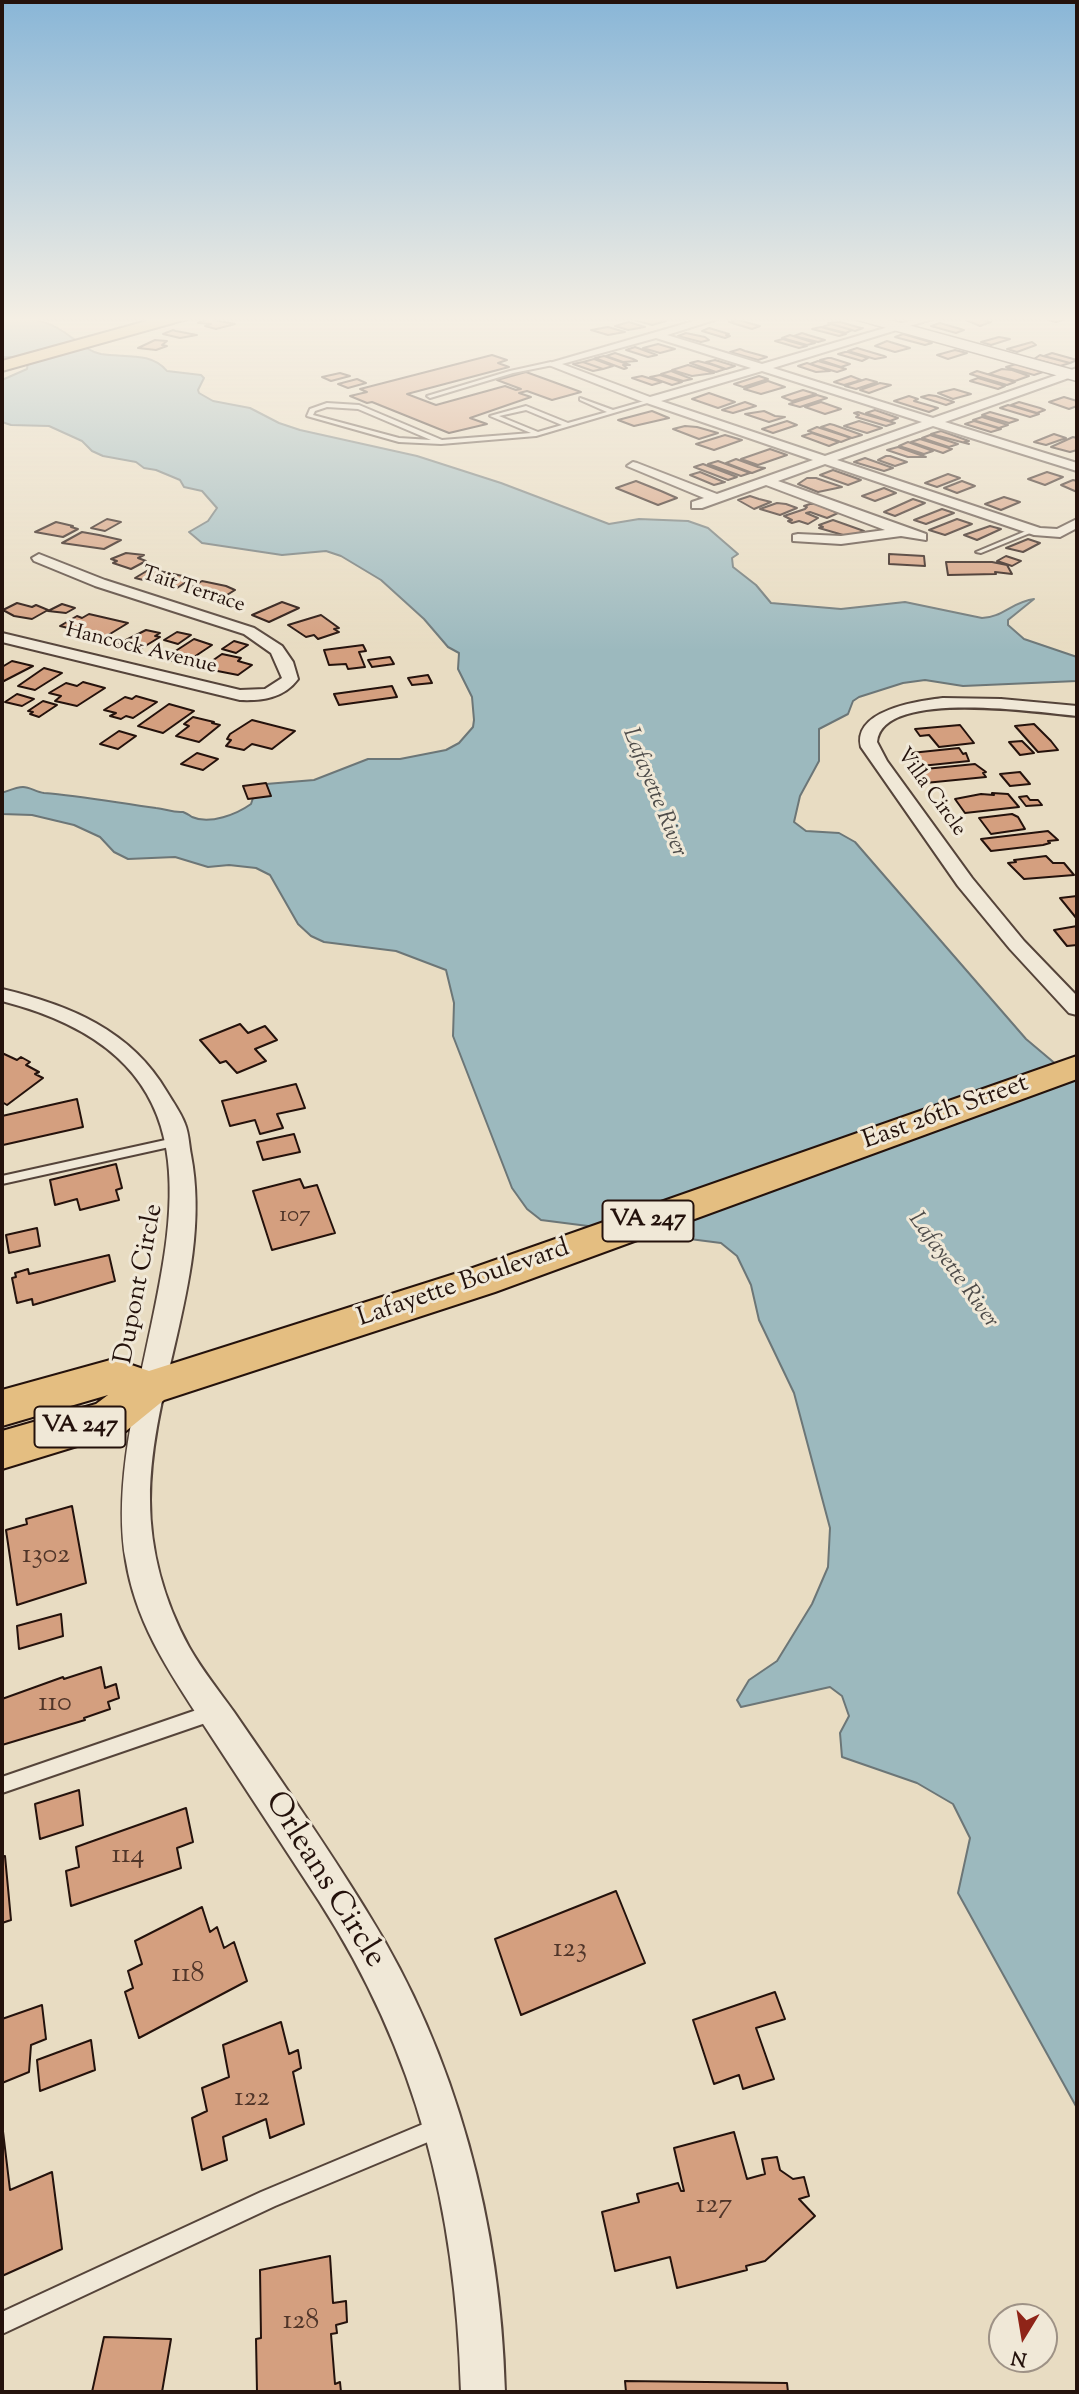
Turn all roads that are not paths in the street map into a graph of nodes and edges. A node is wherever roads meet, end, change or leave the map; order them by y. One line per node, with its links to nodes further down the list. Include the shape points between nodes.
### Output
1 (349, 428): 9 (lane, via 399,440)
2 (407, 428): 9 (lane)
3 (524, 428): 8 (lane)
4 (558, 428): 8 (lane)
5 (732, 428): 10 (street)
6 (914, 428): 10 (street)
7 (954, 428): 12 (street)
8 (538, 433): 9 (lane)
9 (441, 442)
10 (827, 459): 13 (street); 17 (street)
11 (633, 466): 14 (street)
12 (1077, 467)
13 (767, 481): 14 (street); 18 (street)
14 (716, 498): 15 (street)
15 (697, 505)
16 (1077, 523): 17 (street, via 1058,533)
17 (1034, 530): 21 (lane)
18 (900, 531): 19 (street); 20 (street, via 841,540)
19 (921, 537)
20 (798, 538)
21 (979, 552)
22 (39, 558): 24 (street, Tait Terrace, via 268,640 287,663 290,679)
23 (2, 638): 24 (street, Hancock Avenue, via 240,695)
24 (272, 693)
25 (1077, 711): 27 (street, Villa Circle, via 915,705 883,718 869,737 880,764 965,882)
26 (2, 995): 29 (street, Dupont Circle, via 80,1020 110,1039 153,1083)
27 (1077, 1009)
28 (1077, 1067): 30 (main road, East 26th Street / VA 247)
29 (178, 1141): 31 (lane); 32 (street, Dupont Circle, via 186,1192 183,1236)
30 (816, 1161): 32 (main road, Lafayette Boulevard / VA 247, via 481,1281)
31 (2, 1180)
32 (149, 1388): 33 (main road, VA 247, via 114,1376); 34 (main road, Lafayette Boulevard / VA 247, via 110,1418); 35 (street, Orleans Circle, via 138,1447 135,1505 140,1557 155,1610 185,1671)
33 (2, 1408)
34 (2, 1450)
35 (214, 1712): 36 (lane); 37 (street, Orleans Circle, via 328,1883 391,1991)
36 (2, 1785)
37 (443, 2125): 38 (lane, via 268,2199); 39 (street, Orleans Circle, via 470,2242 483,2345)
38 (2, 2323)
39 (483, 2392)

